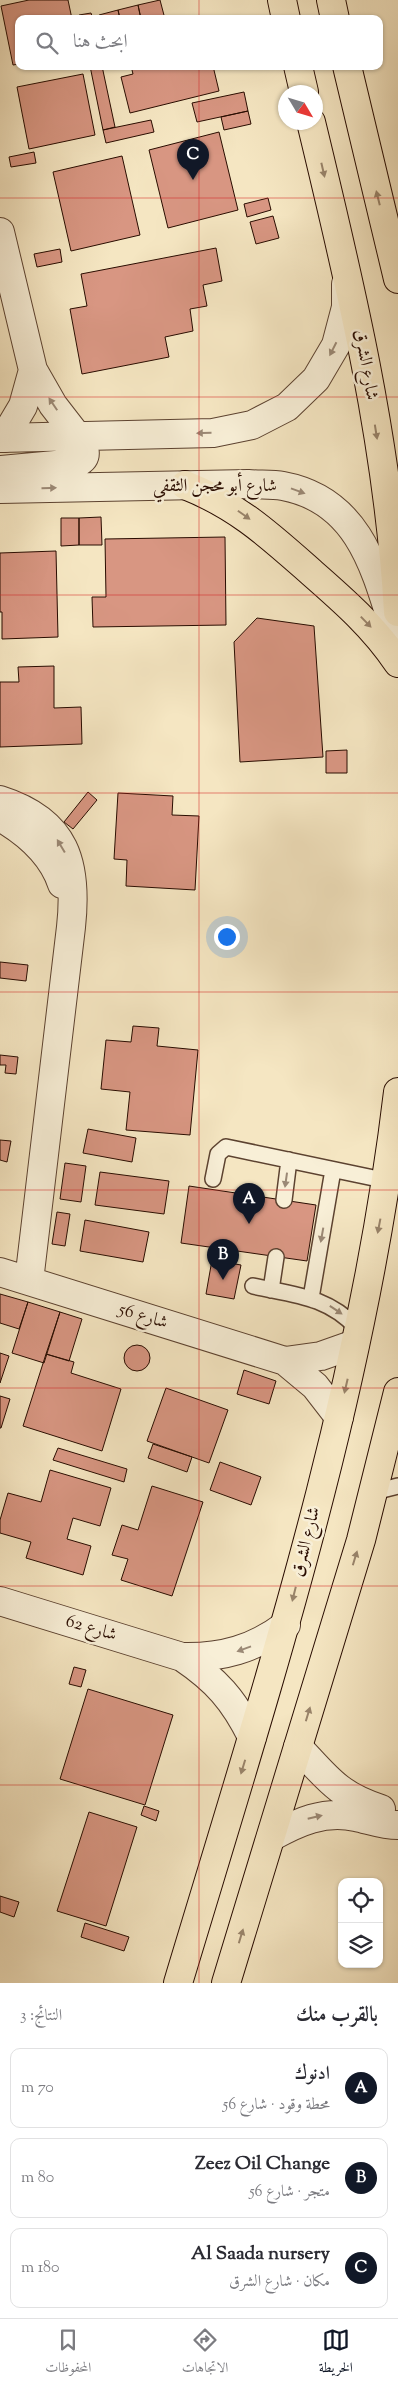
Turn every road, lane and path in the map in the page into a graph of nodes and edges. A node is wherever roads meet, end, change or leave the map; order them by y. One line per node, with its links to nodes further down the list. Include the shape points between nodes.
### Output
1 (282, 0): 3 (main road)
2 (331, 0): 4 (main road)
3 (285, 15)
4 (334, 15)
5 (299, 70): 7 (main road)
6 (348, 70): 11 (main road, one-way to 6)
7 (302, 85)
8 (313, 130): 10 (main road, شارع الشرق, one-way to 10)
9 (0, 232): 12 (street)
10 (346, 267): 13 (street, one-way to 13, via 346,307 336,345 316,379 287,406 252,425 213,433); 18 (main road, شارع الشرق, one-way to 18, via 366,364 381,463)
11 (398, 279)
12 (33, 370): 13 (street, one-way to 12, via 53,405); 14 (street, via 22,406)
13 (77, 436): 14 (street); 15 (street, via 85,454 77,463)
14 (2, 438)
15 (0, 470)
16 (185, 485): 17 (street, شارع أبو محجن الثقفي, one-way to 16); 19 (street, شارع أبو محجن الثقفي, one-way to 19, via 283,486 315,497 343,517 364,544); 20 (main road, one-way to 20, via 210,495 255,523 356,613)
17 (0, 489)
18 (398, 612)
19 (398, 642)
20 (398, 663)
21 (0, 800): 23 (street, one-way to 21, via 73,875 64,849 48,827 26,810)
22 (0, 818): 23 (street, via 33,841 49,860 68,903)
23 (71, 927): 32 (street)
24 (398, 1092): 28 (main road, شارع الشرق)
25 (289, 1160): 26 (lane); 27 (lane, via 226,1147 218,1154); 29 (lane, one-way to 29)
26 (333, 1170): 28 (lane); 35 (lane, one-way to 35)
27 (213, 1179)
28 (388, 1181): 36 (main road, شارع الشرق, one-way to 36)
29 (284, 1200)
30 (276, 1257): 34 (lane)
31 (0, 1272): 32 (street, شارع 56)
32 (29, 1281): 37 (street, شارع 56)
33 (253, 1286): 34 (lane)
34 (271, 1290): 35 (lane)
35 (311, 1298): 36 (lane, one-way to 36, via 332,1306)
36 (356, 1336): 37 (street, شارع 56, via 321,1356); 39 (main road, شارع الشرق, one-way to 39)
37 (285, 1361): 39 (street, شارع 56, via 315,1386)
38 (398, 1392): 40 (main road)
39 (339, 1417): 42 (main road, شارع الشرق, one-way to 42)
40 (386, 1489): 45 (main road, one-way to 40)
41 (0, 1601): 43 (street, شارع 62)
42 (286, 1625): 43 (street, شارع 62, one-way to 43, via 268,1638 226,1655); 44 (main road, شارع الشرق)
43 (182, 1657): 44 (street, شارع 62, via 224,1691)
44 (252, 1737): 49 (main road, شارع الشرق, one-way to 49)
45 (298, 1747): 46 (street, via 323,1776 347,1796); 48 (main road)
46 (398, 1817)
47 (398, 1825): 48 (street, one-way to 47, via 301,1821 329,1814)
48 (271, 1837): 50 (main road, one-way to 48)
49 (178, 1983)
50 (226, 1983)

